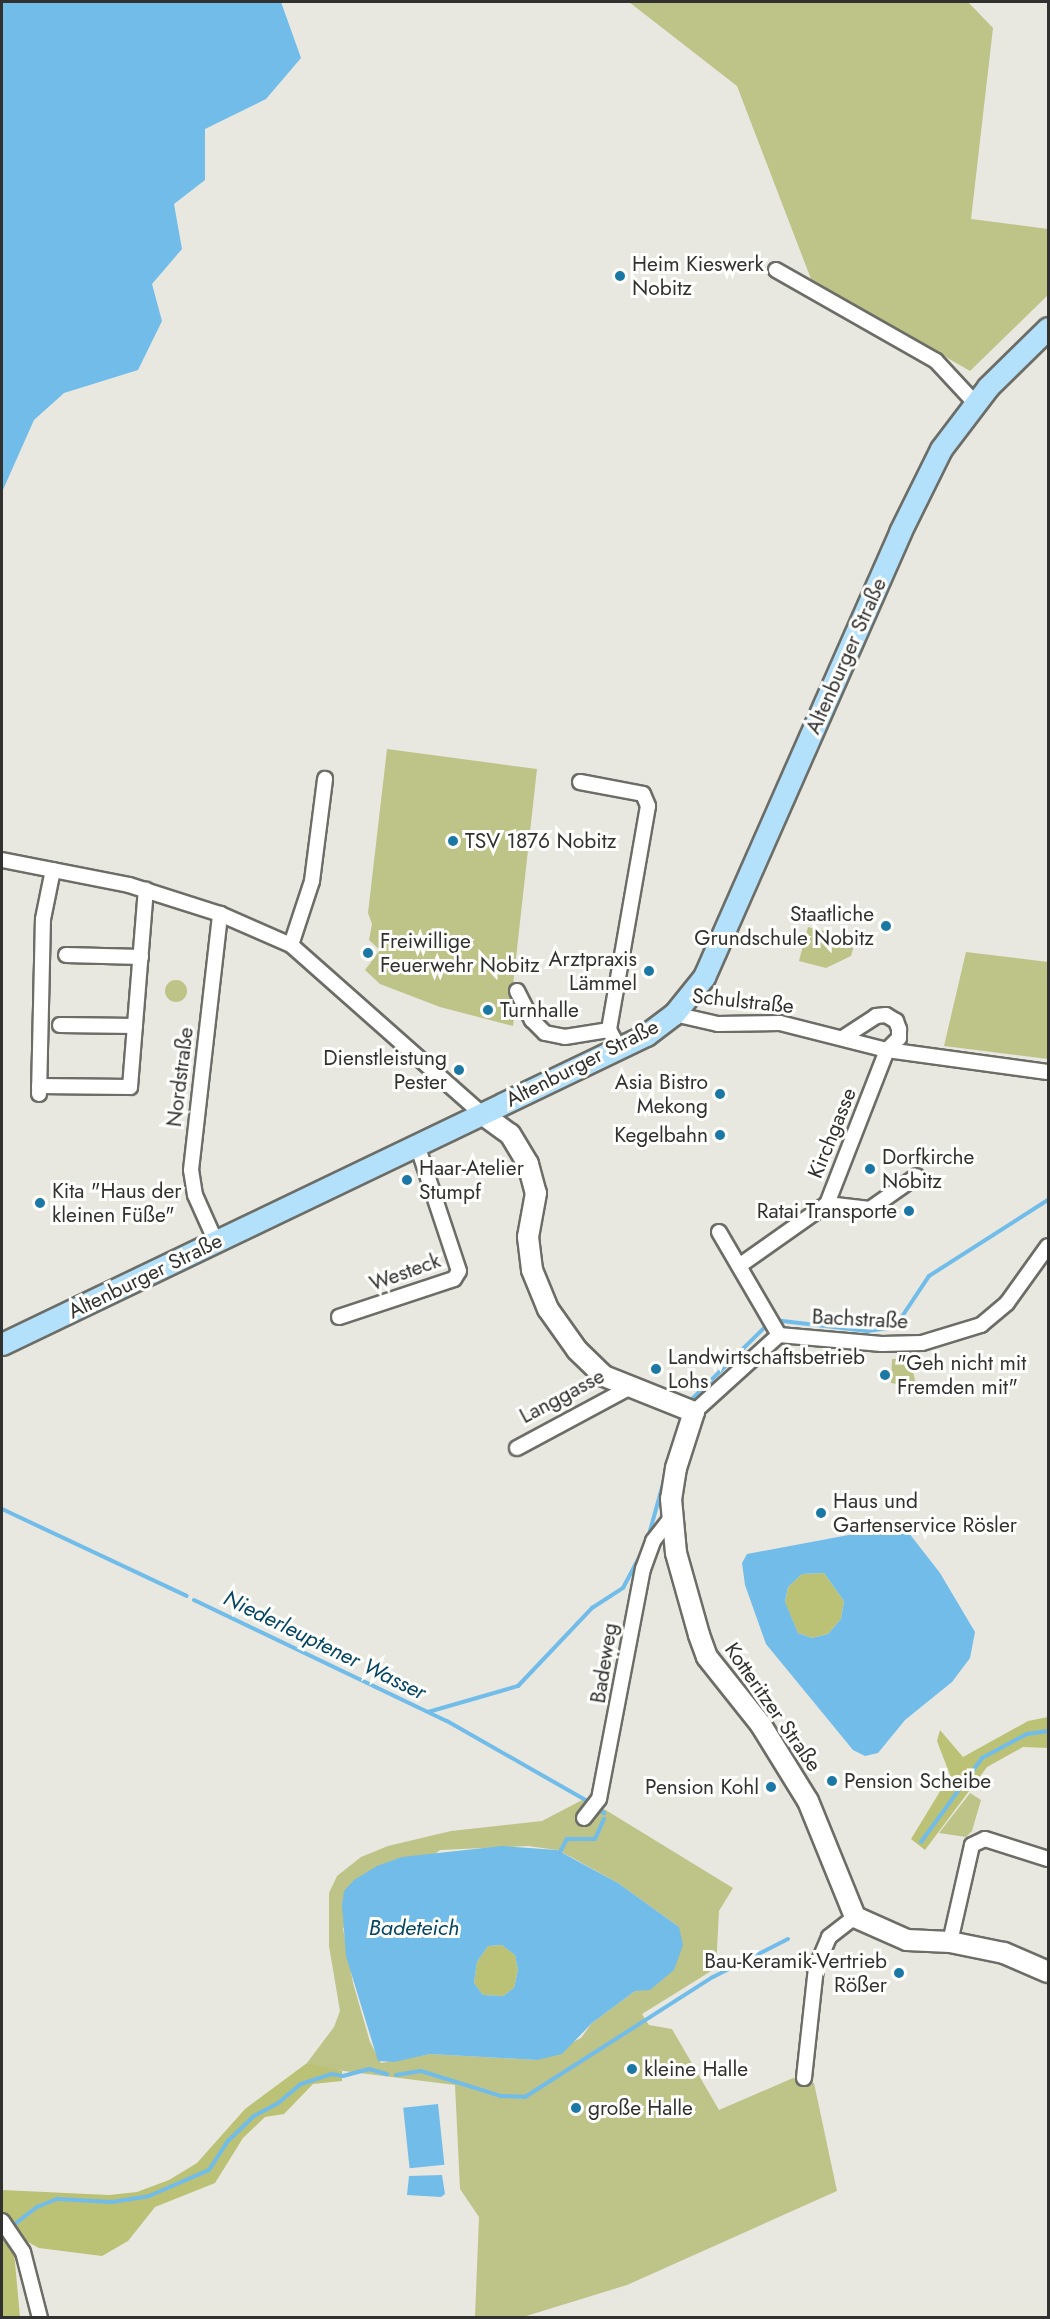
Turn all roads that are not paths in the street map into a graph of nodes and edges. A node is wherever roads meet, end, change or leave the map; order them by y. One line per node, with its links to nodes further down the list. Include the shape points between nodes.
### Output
1 (776, 270): 3 (street, via 936,361)
2 (1048, 328): 3 (main road, Altenburger Straße)
3 (975, 403): 14 (main road, Altenburger Straße, via 941,449 900,532 704,978)
4 (325, 779): 10 (street, via 312,881)
5 (580, 782): 18 (street, via 633,792 647,799)
6 (2, 860): 7 (street)
7 (53, 870): 8 (street); 16 (street, via 43,920 39,1090 130,1087)
8 (146, 890): 9 (street); 12 (street)
9 (220, 914): 10 (street); 26 (street, Nordstraße, via 191,1170 195,1195)
10 (291, 945): 21 (street)
11 (66, 955): 12 (street)
12 (141, 957): 16 (street)
13 (517, 991): 18 (street, via 531,1020 545,1033)
14 (674, 1014): 17 (street, Schulstraße, via 718,1024 780,1023); 18 (main road, Altenburger Straße, via 646,1035)
15 (60, 1024): 16 (street)
16 (135, 1026)
17 (844, 1037): 19 (street, Schulstraße); 19 (street, via 876,1016 886,1015 896,1021 899,1029 898,1038)
18 (614, 1039): 21 (main road, Altenburger Straße)
19 (887, 1050): 20 (street, Schulstraße); 24 (street, Kirchgasse)
20 (1048, 1072)
21 (482, 1114): 22 (main road, Altenburger Straße); 32 (street, Langgasse, via 510,1134 528,1164 536,1193 528,1237 532,1270 548,1309 577,1350 604,1376)
22 (417, 1144): 26 (main road, Altenburger Straße); 29 (street, Westeck, via 459,1271 454,1279)
23 (917, 1176): 24 (street, Kirchgasse, via 870,1209)
24 (827, 1204): 28 (street)
25 (719, 1232): 28 (street)
26 (216, 1242): 31 (main road, Altenburger Straße)
27 (1048, 1246): 30 (street, Bachstraße, via 995,1316 970,1329 922,1343 902,1343)
28 (739, 1266): 30 (street)
29 (339, 1317)
30 (774, 1326): 33 (street)
31 (2, 1344)
32 (630, 1388): 33 (street, Langgasse); 34 (street, Langgasse)
33 (688, 1409): 35 (street, Kotteritzer Straße, via 676,1468)
34 (517, 1448)
35 (672, 1517): 36 (street, Badeweg, via 653,1541 643,1569 598,1799); 38 (street, Kotteritzer Straße, via 676,1552 707,1657 761,1725 808,1801)
36 (584, 1818)
37 (1048, 1859): 39 (street, via 984,1839 972,1845)
38 (855, 1917): 39 (street, via 907,1940); 41 (street, via 829,1937 816,1968)
39 (950, 1942): 40 (street, via 1004,1953)
40 (1048, 1972)
41 (804, 2078)
42 (2, 2221): 43 (street, via 23,2252)
43 (40, 2318)

